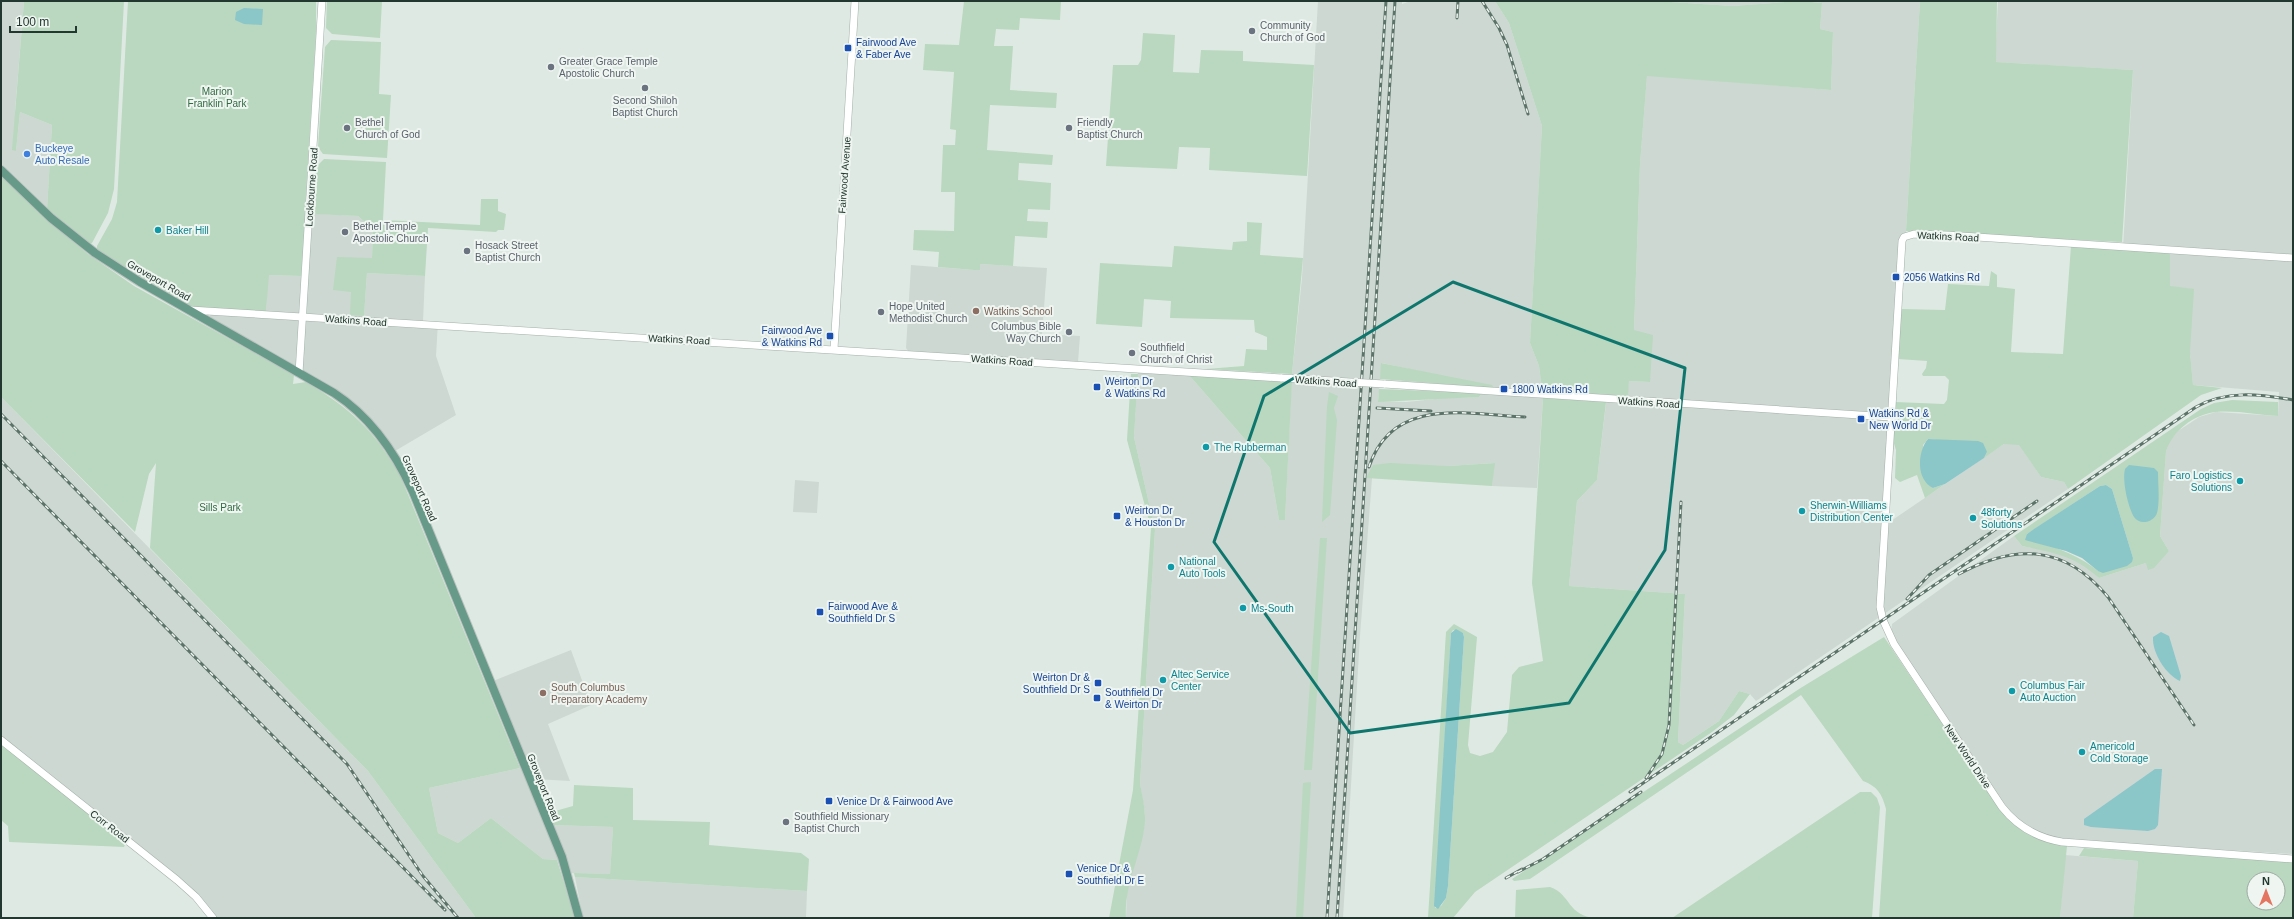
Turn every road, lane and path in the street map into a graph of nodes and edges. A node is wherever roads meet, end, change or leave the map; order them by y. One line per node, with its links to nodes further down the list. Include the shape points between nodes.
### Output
1 (322, 1): 6 (street, Lockbourne Road)
2 (855, 1): 7 (street, Fairwood Avenue)
3 (1, 170): 5 (main road, Groveport Road, via 51,218 95,253)
4 (2293, 258): 9 (street, Watkins Road, via 1908,234 1902,241)
5 (190, 310): 6 (street, Watkins Road); 8 (main road, Groveport Road)
6 (303, 316): 7 (street, Watkins Road); 8 (street, Lockbourne Road)
7 (834, 349): 9 (street, Watkins Road, bridge)
8 (299, 373): 13 (main road, Groveport Road, via 338,396 361,414 380,435 398,462 416,500 562,857)
9 (1891, 417): 11 (street, New World Drive, via 1880,593 1883,620 1894,644 2009,816 2038,836 2062,842)
10 (1, 740): 12 (street, Corr Road, via 176,880 196,897)
11 (2293, 858)
12 (213, 918)
13 (579, 918)

